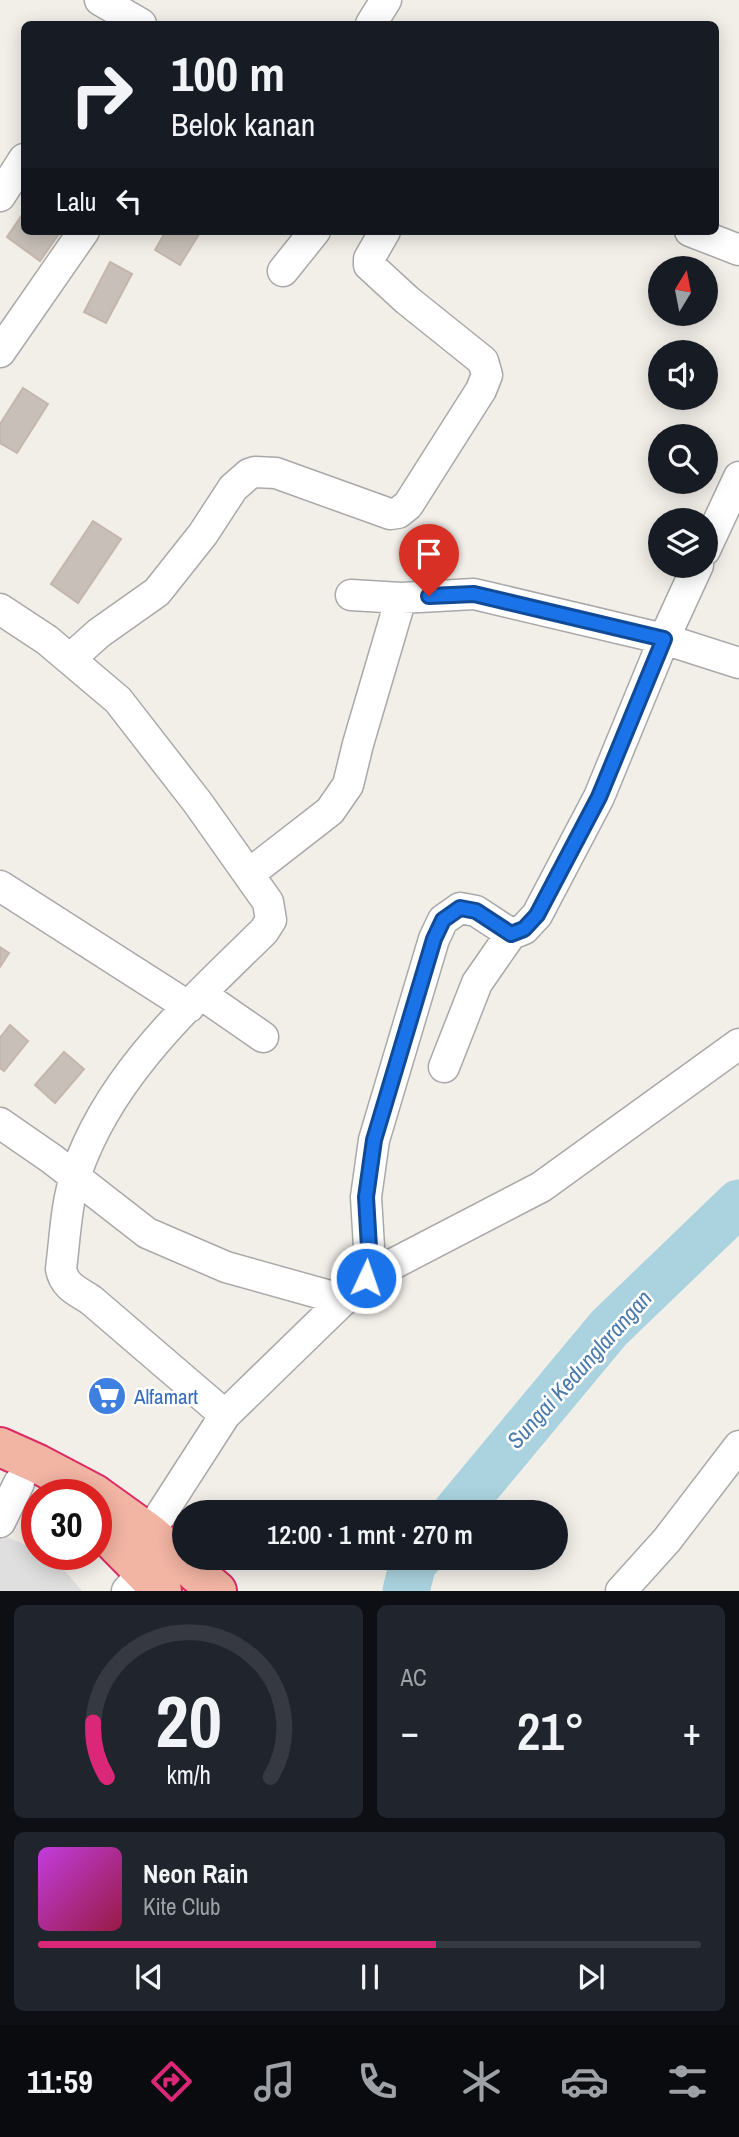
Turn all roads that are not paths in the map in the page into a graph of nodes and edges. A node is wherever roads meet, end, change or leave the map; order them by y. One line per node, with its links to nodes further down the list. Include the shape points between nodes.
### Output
1 (386, 0): 2 (street)
2 (374, 21)
3 (21, 164): 4 (street)
4 (0, 196)
5 (81, 235): 11 (street)
6 (313, 235): 10 (street)
7 (383, 235): 19 (street, via 369,265 482,360 486,375 408,505 390,514 276,473 248,474 157,592)
8 (700, 235): 9 (street)
9 (739, 250)
10 (283, 271)
11 (0, 352)
12 (739, 477): 13 (street)
13 (718, 522)
14 (692, 578): 18 (street)
15 (351, 595): 16 (street)
16 (401, 598): 18 (street, via 474,594); 21 (street, via 348,785 330,811)
17 (2, 616): 19 (street)
18 (664, 639): 20 (street); 23 (street, via 599,797 537,915 524,929)
19 (70, 659): 21 (street, via 118,701)
20 (739, 663)
21 (248, 874): 24 (street, via 268,902 271,920)
22 (0, 886): 24 (street)
23 (511, 934): 27 (street, via 477,983); 30 (street, via 476,911 460,908 443,920 434,939 374,1140 366,1197 370,1264)
24 (195, 1000): 25 (street); 29 (street, via 116,1094 90,1135)
25 (264, 1037)
26 (739, 1044): 30 (street, via 541,1187)
27 (444, 1068)
28 (0, 1123): 29 (street)
29 (75, 1177): 31 (street, via 147,1233 226,1267); 32 (street, via 63,1280)
30 (366, 1278): 31 (street)
31 (344, 1300): 32 (street)
32 (225, 1415): 39 (street)
33 (739, 1446): 43 (street)
34 (0, 1447): 35 (highway)
35 (66, 1479)
36 (20, 1484): 38 (street)
37 (112, 1506): 39 (highway)
38 (0, 1522)
39 (149, 1533): 42 (highway)
40 (112, 1544): 41 (highway)
41 (144, 1584)
42 (217, 1591)
43 (621, 1591)

